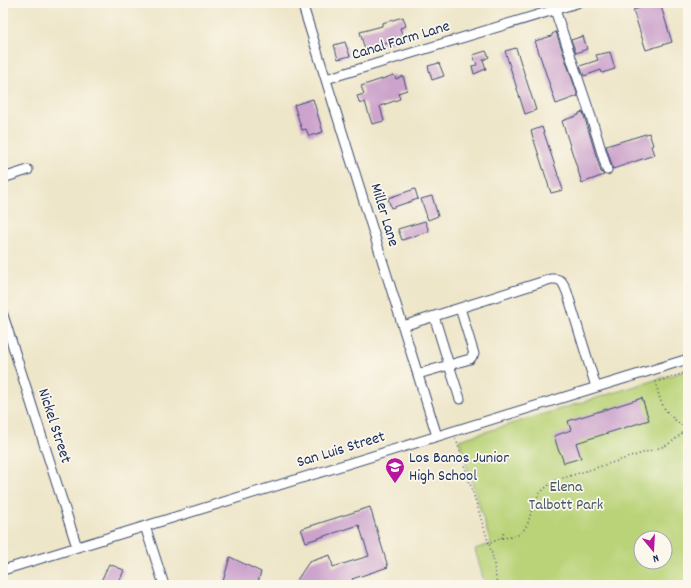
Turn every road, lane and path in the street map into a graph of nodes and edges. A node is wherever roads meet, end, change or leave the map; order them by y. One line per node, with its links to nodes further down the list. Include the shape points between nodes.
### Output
1 (302, 3): 4 (street, Miller Lane)
2 (577, 3): 3 (street, Canal Farm Lane)
3 (555, 10): 4 (street, Canal Farm Lane); 6 (street)
4 (326, 79): 11 (street, Miller Lane)
5 (28, 170): 7 (street)
6 (607, 170)
7 (3, 178)
8 (460, 308): 10 (street); 13 (street, via 474,354 470,359); 16 (street, via 551,280 563,282)
9 (3, 315): 25 (street, Nickel Street)
10 (434, 316): 11 (street); 13 (street)
11 (403, 326): 15 (street, Miller Lane)
12 (688, 360): 16 (street, San Luis Street)
13 (449, 365): 15 (street); 17 (street)
14 (688, 372): 18 (path, via 656,382 660,401 665,409)
15 (418, 374): 20 (street, Miller Lane)
16 (596, 387): 19 (street, San Luis Street)
17 (460, 399)
18 (687, 429): 23 (path, via 665,446 554,481 543,489 535,501 521,533)
19 (454, 431): 20 (street, San Luis Street); 24 (path)
20 (437, 436): 21 (street, San Luis Street)
21 (145, 526): 25 (street, San Luis Street); 27 (street)
22 (504, 532): 23 (path)
23 (502, 538): 24 (path)
24 (488, 544): 28 (path)
25 (77, 547): 26 (street, San Luis Street)
26 (3, 570)
27 (164, 585)
28 (497, 585)

